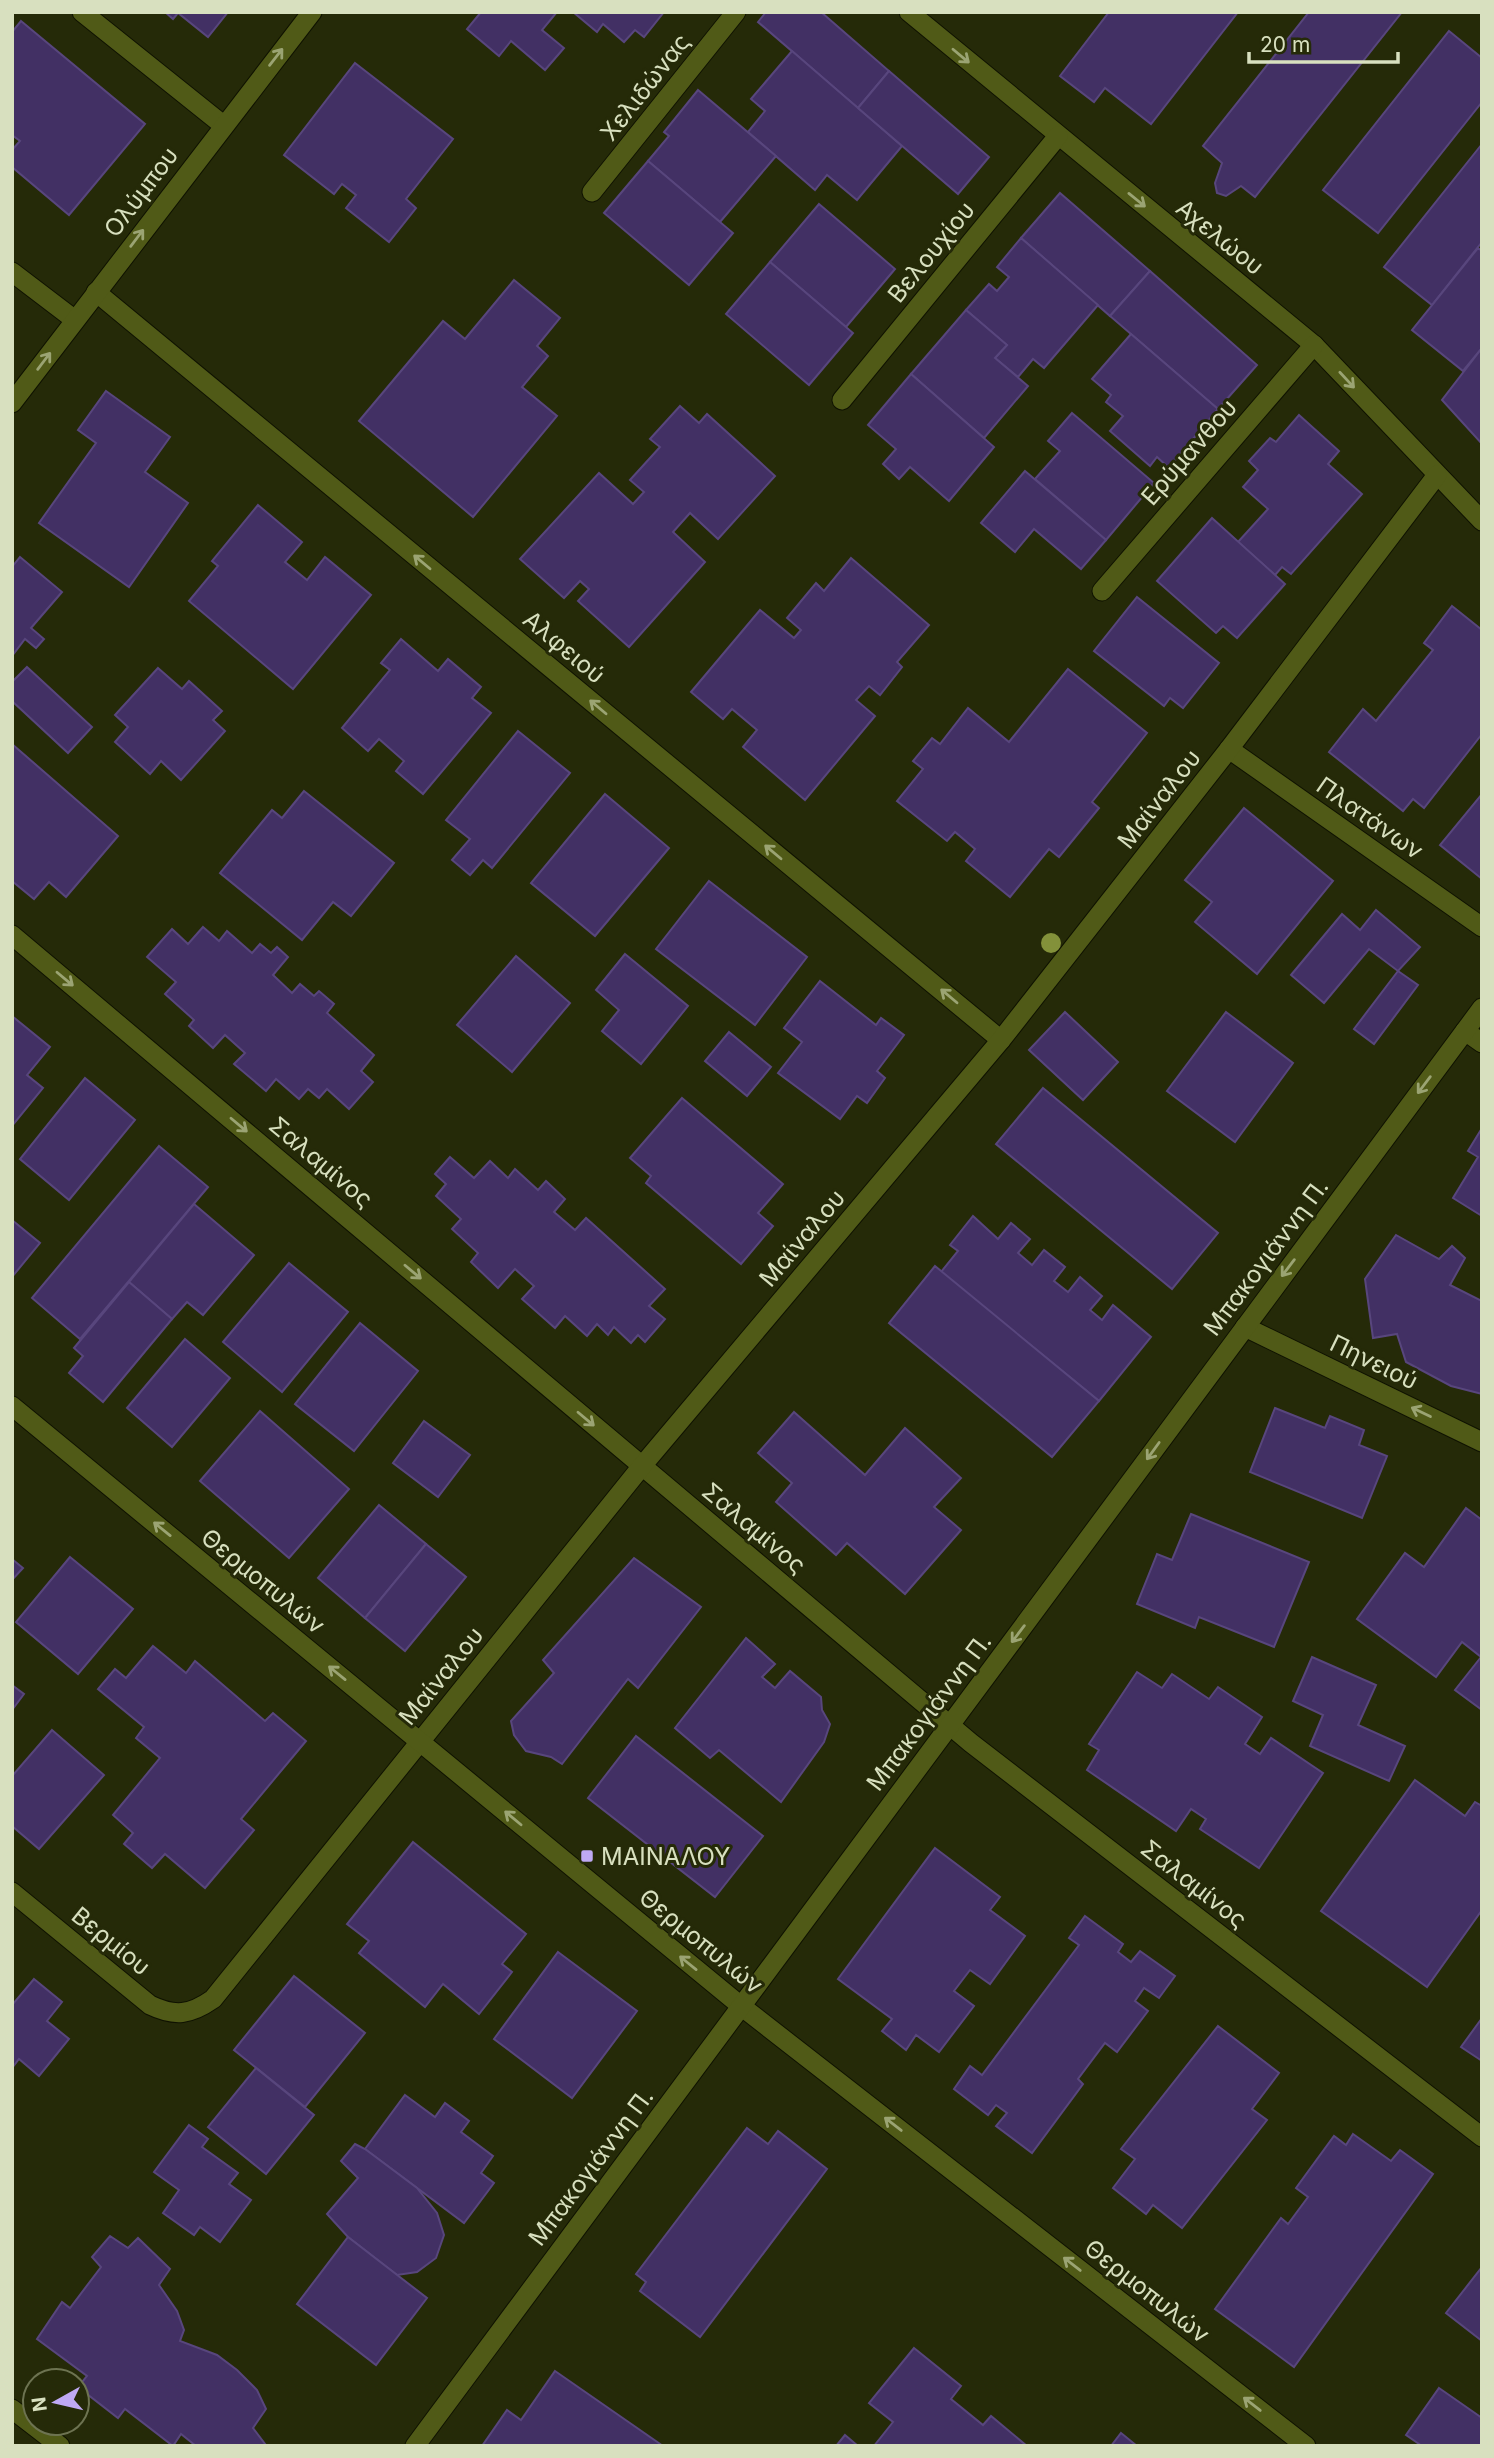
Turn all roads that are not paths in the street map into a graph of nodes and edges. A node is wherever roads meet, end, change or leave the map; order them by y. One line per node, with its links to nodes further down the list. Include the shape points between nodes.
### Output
1 (82, 12): 5 (street)
2 (312, 12): 5 (street, Ολύμπου, one-way to 2)
3 (736, 12): 7 (street, Χελιδώνας)
4 (909, 12): 6 (street, Αχελώου, one-way to 6)
5 (223, 125): 9 (street, Ολύμπου, one-way to 5)
6 (1058, 136): 11 (street, Αχελώου, one-way to 11); 12 (street, Βελουχίου)
7 (593, 192)
8 (12, 272): 10 (street)
9 (96, 292): 10 (street, Ολύμπου); 22 (street, Αλφειού, one-way to 9)
10 (75, 320): 13 (street, Ολύμπου, one-way to 10)
11 (1314, 345): 14 (street, Αχελώου, one-way to 14); 16 (street, Ερύμανθου)
12 (842, 400)
13 (12, 403)
14 (1437, 475): 15 (street, Αχελώου); 17 (street, Μαίναλου)
15 (1482, 521)
16 (1102, 591)
17 (1229, 749): 18 (street, Πλατάνων); 22 (street, Μαίναλου)
18 (1482, 927)
19 (12, 935): 27 (street, Σαλαμίνος, one-way to 27)
20 (1482, 1008): 21 (street, Μπακογιάννη Π.)
21 (1465, 1031): 23 (street); 24 (street, Μπακογιάννη Π., one-way to 24)
22 (1001, 1040): 27 (street, Μαίναλου)
23 (1482, 1043)
24 (1245, 1327): 26 (street, Πηνειού, one-way to 24); 28 (street, Μπακογιάννη Π., one-way to 28)
25 (12, 1406): 29 (street, Θερμοπυλών, one-way to 25)
26 (1482, 1442)
27 (642, 1466): 28 (street, Σαλαμίνος); 29 (street, Μαίναλου)
28 (950, 1725): 31 (street, Μπακογιάννη Π.); 33 (street, Σαλαμίνος)
29 (420, 1741): 31 (street, Θερμοπυλών, one-way to 29); 32 (street, Μαίναλου, via 213,1999)
30 (12, 1892): 32 (street, Βερμίου, via 150,2005)
31 (741, 2006): 36 (street, Μπακογιάννη Π.); 37 (street, Θερμοπυλών, one-way to 31)
32 (185, 2013)
33 (1482, 2137)
34 (12, 2409): 35 (street)
35 (60, 2446)
36 (415, 2446)
37 (1306, 2446)

